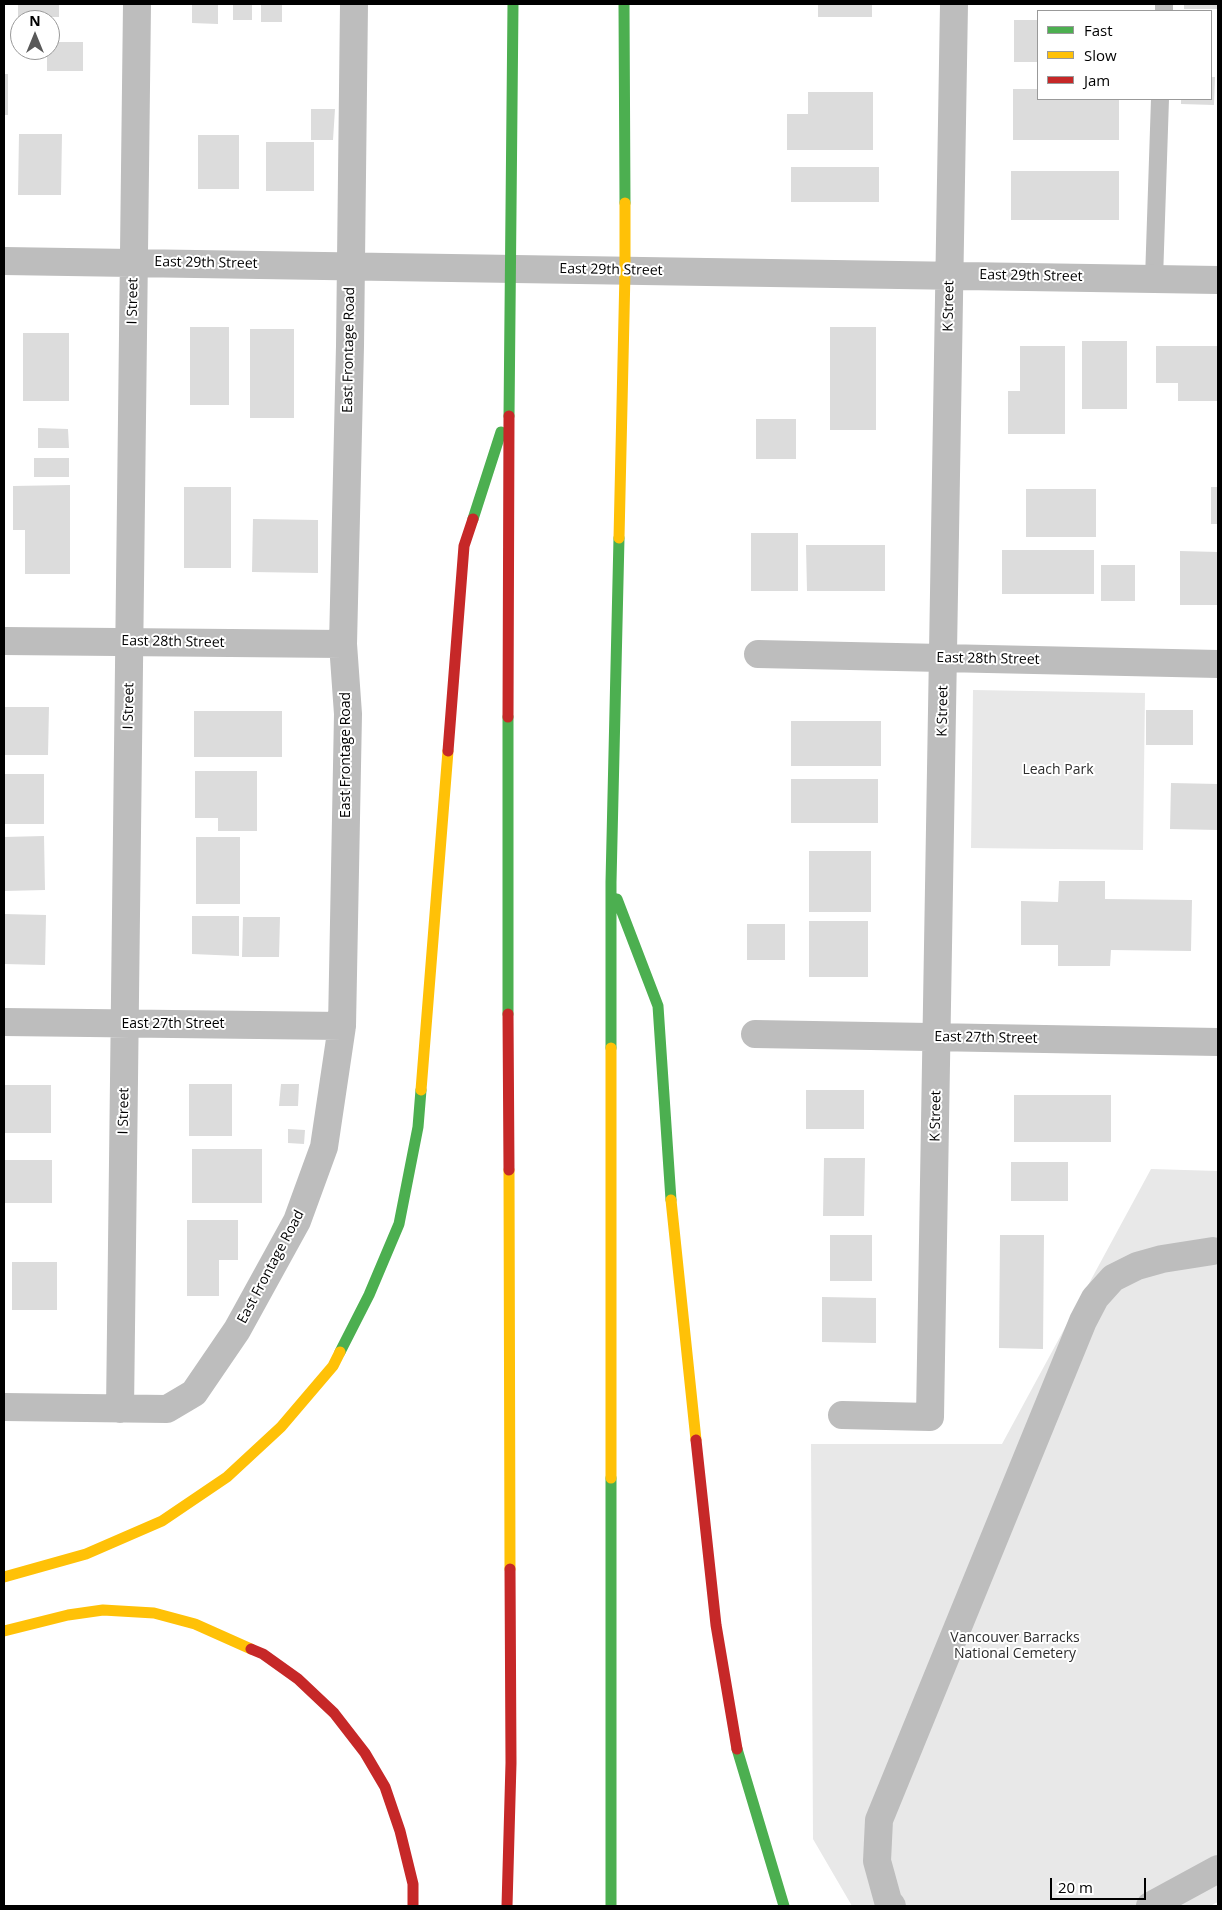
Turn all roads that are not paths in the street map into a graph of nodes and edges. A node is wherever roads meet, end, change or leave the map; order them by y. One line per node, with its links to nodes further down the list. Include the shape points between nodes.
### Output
1 (137, 4): 8 (street, I Street)
2 (354, 4): 15 (street, East Frontage Road)
3 (513, 4): 12 (highway)
4 (624, 4): 19 (highway, via 625,272)
5 (954, 4): 9 (street, K Street)
6 (1160, 100): 10 (lane)
7 (4, 261): 8 (street, East 29th Street)
8 (134, 263): 9 (street, East 29th Street); 14 (street, I Street)
9 (950, 275): 10 (street, East 29th Street); 17 (street, K Street)
10 (1154, 279): 11 (street, East 29th Street)
11 (1218, 280)
12 (509, 406): 30 (highway, via 464,546 418,1127 399,1224 369,1294 333,1366 280,1427 226,1477 162,1521 86,1554); 36 (highway, via 511,1763)
13 (4, 641): 14 (street, East 28th Street)
14 (129, 642): 15 (street, East 28th Street); 21 (street, I Street)
15 (343, 644): 22 (street, East Frontage Road, via 348,714)
16 (758, 654): 17 (street, East 28th Street)
17 (944, 658): 18 (street, East 28th Street); 24 (street, K Street)
18 (1218, 664)
19 (611, 882): 37 (highway); 38 (highway, via 658,1006 670,1195 716,1626 737,1749)
20 (4, 1022): 21 (street, East 27th Street)
21 (125, 1024): 22 (street, East 27th Street); 28 (street, I Street)
22 (342, 1026): 28 (street, East Frontage Road, via 324,1148 298,1221 237,1330 194,1393 166,1409)
23 (755, 1034): 24 (street, East 27th Street)
24 (937, 1037): 25 (street, East 27th Street); 29 (street, K Street, via 930,1418)
25 (1218, 1042)
26 (1217, 1252): 39 (street, via 1162,1259 1137,1266 1114,1278 1095,1298 880,1820 877,1861)
27 (4, 1407): 28 (street, East Frontage Road)
28 (120, 1409)
29 (842, 1415)
30 (4, 1577)
31 (30, 1624): 32 (highway); 33 (highway); 35 (highway, via 103,1610 154,1613 195,1624 263,1654 334,1713 365,1753 385,1788 400,1831 413,1884)
32 (4, 1631)
33 (4, 1640)
34 (1218, 1869): 40 (street)
35 (414, 1906)
36 (507, 1906)
37 (611, 1906)
38 (784, 1906)
39 (892, 1906)
40 (1150, 1906)

